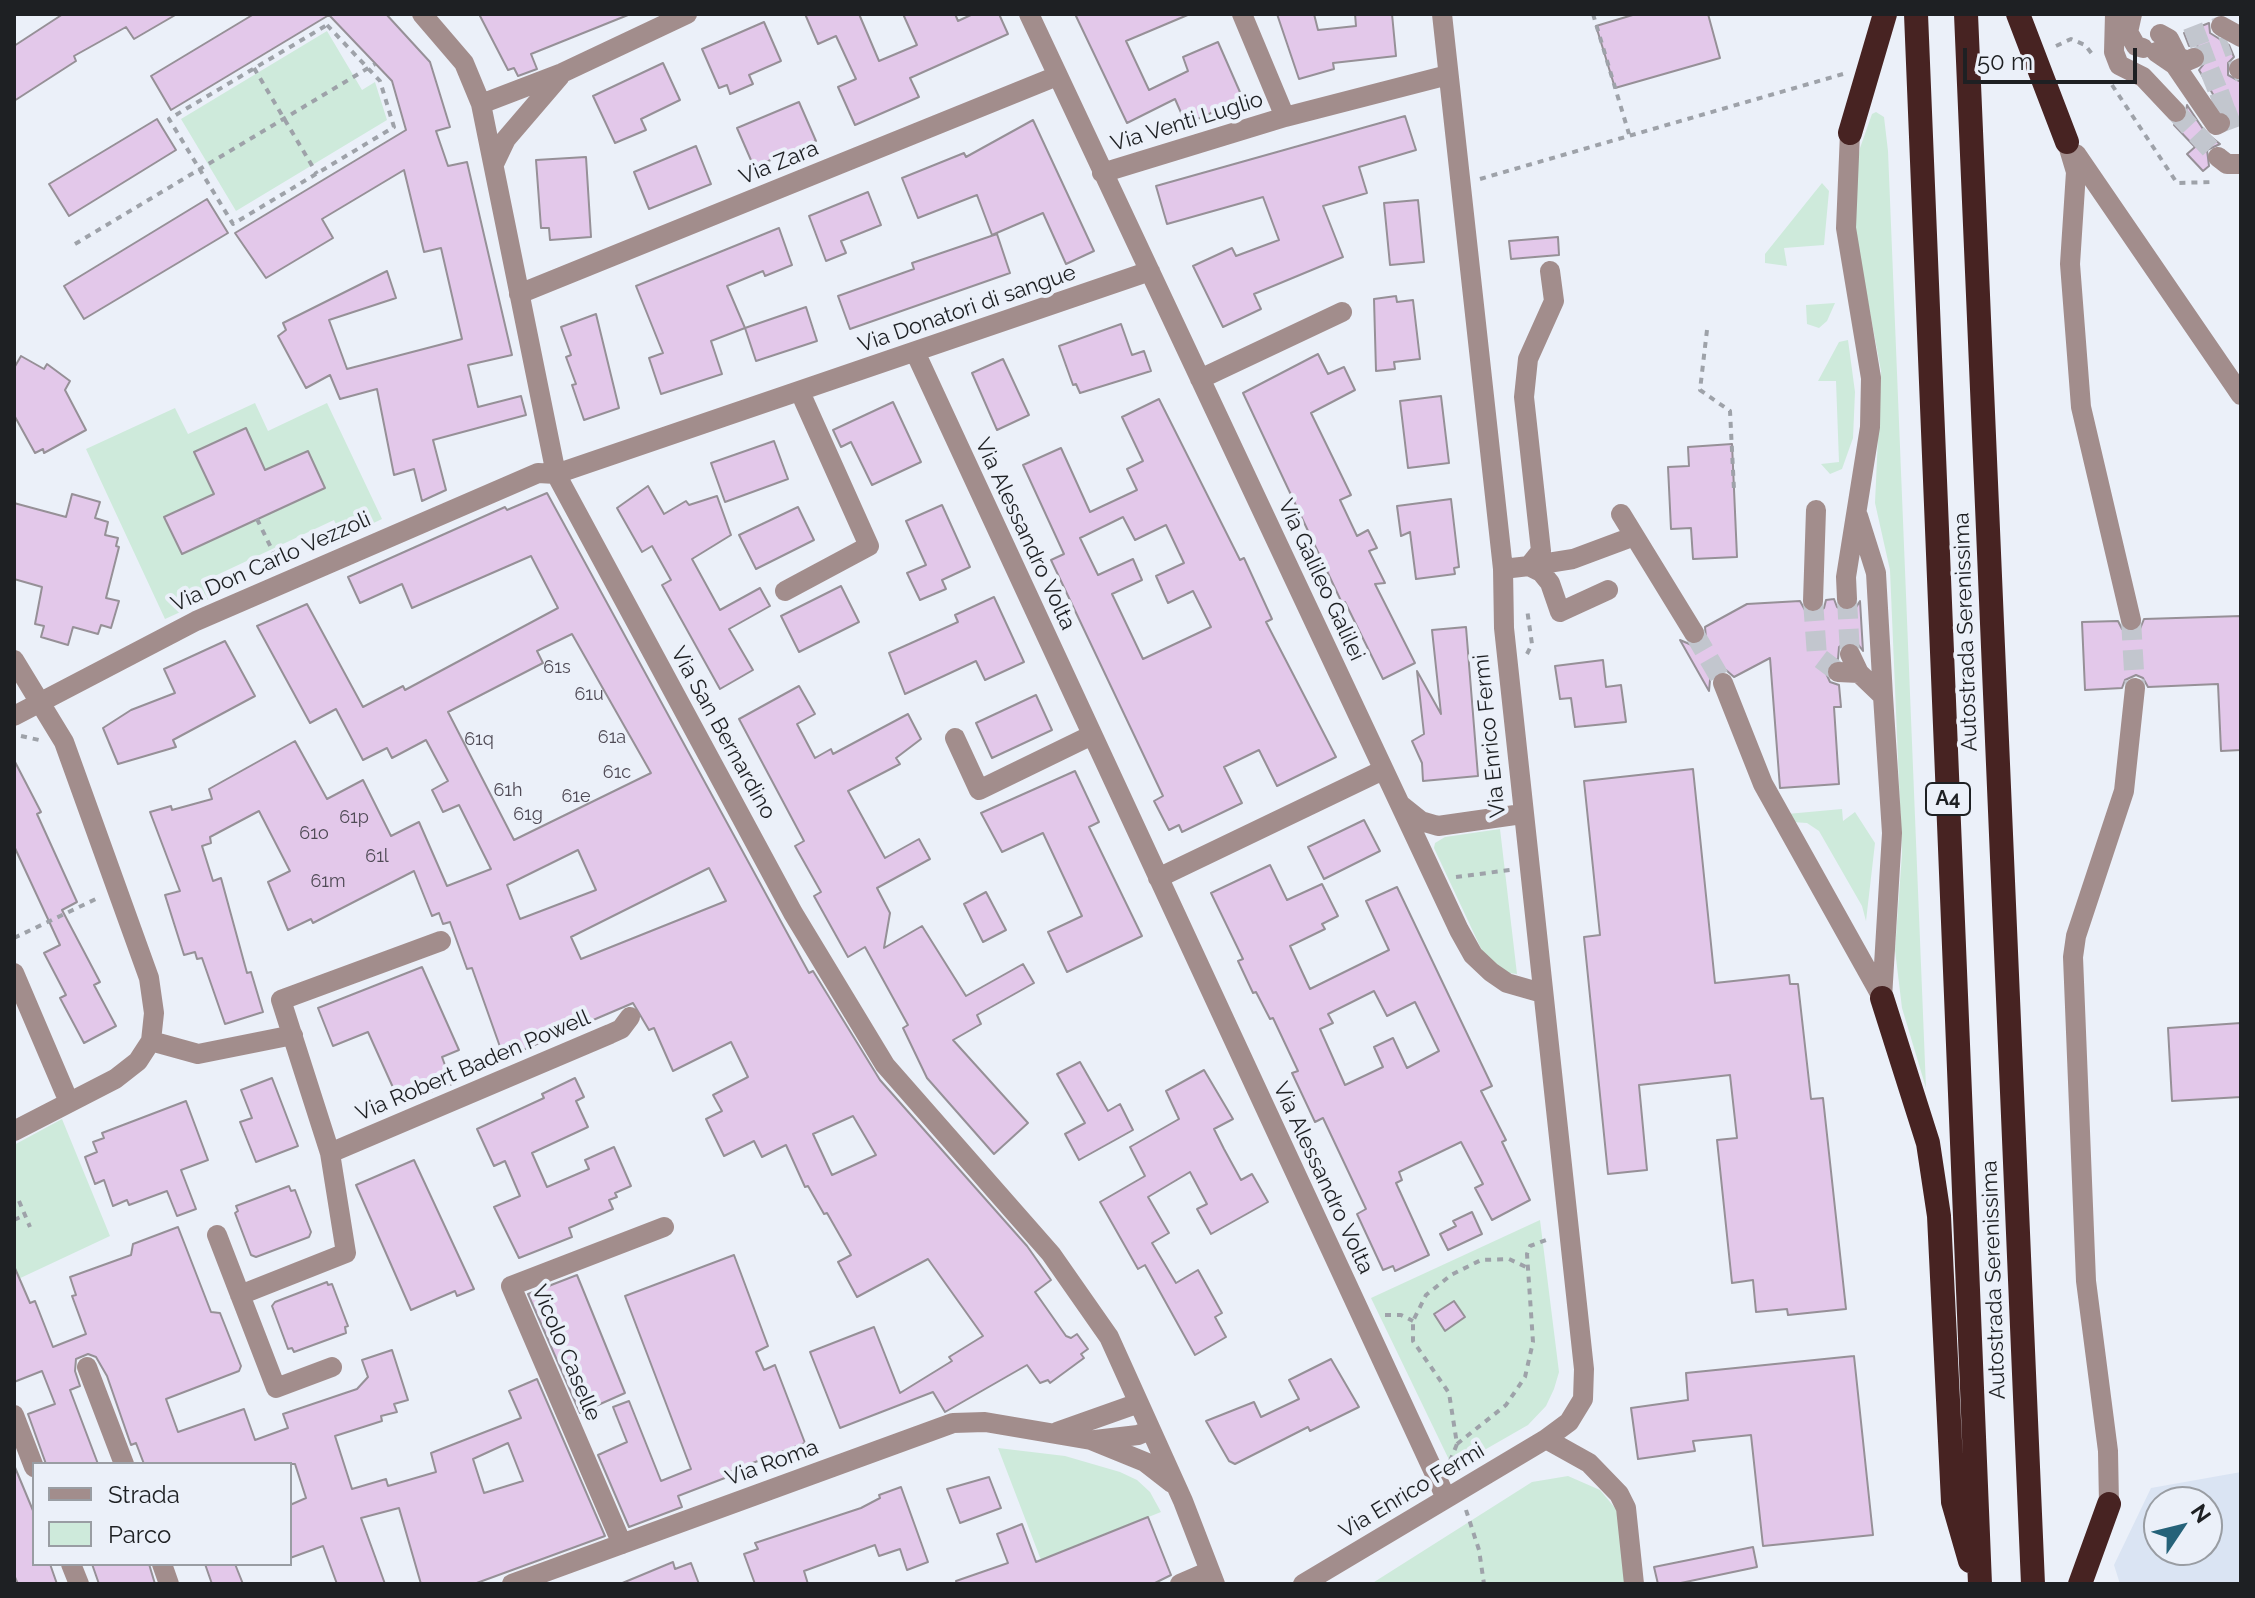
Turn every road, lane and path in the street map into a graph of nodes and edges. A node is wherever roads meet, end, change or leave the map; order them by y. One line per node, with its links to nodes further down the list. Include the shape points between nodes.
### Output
1 (422, 14): 22 (street, Via San Bernardino, via 464,63)
2 (687, 14): 17 (street)
3 (1029, 14): 20 (street, Via Galileo Galilei)
4 (1242, 14): 25 (street, Via Venti Luglio)
5 (1442, 14): 19 (street, Via Enrico Fermi)
6 (1593, 14): 28 (path)
7 (1885, 14): 27 (highway)
8 (1916, 14): 126 (highway, Autostrada Serenissima / A4)
9 (1966, 14): 127 (highway, Autostrada Serenissima / A4)
10 (2018, 14): 29 (highway)
11 (2126, 14): 23 (street, via 2114,52 2119,65 2143,77); 24 (street, via 2166,44 2175,65 2197,85)
12 (2048, 53): 13 (path, via 2071,39 2085,45)
13 (2098, 63)
14 (375, 64): 16 (path)
15 (254, 68): 16 (path, via 327,25); 26 (path); 33 (path, via 169,119)
16 (368, 68): 26 (path); 35 (path, via 380,81 394,127)
17 (562, 73): 22 (street); 31 (street, via 506,139)
18 (1845, 73): 28 (path)
19 (1448, 75): 25 (street, Via Venti Luglio); 56 (street, Via Enrico Fermi)
20 (1057, 76): 34 (street, Via Galileo Galilei); 41 (street, Via Zara)
21 (2106, 76): 37 (path, via 2177,183)
22 (481, 104): 31 (street, Via San Bernardino)
23 (2176, 112)
24 (2213, 112)
25 (1285, 117): 34 (street, Via Venti Luglio)
26 (284, 118): 33 (path); 35 (path)
27 (1850, 133): 50 (street, via 1846,228 1871,378 1870,427)
28 (1629, 134): 36 (path)
29 (2067, 142): 47 (street); 62 (street, via 2076,172 2070,264 2077,375)
30 (2218, 157): 32 (street, via 2227,164)
31 (495, 162): 41 (street, Via San Bernardino)
32 (2241, 164)
33 (200, 169): 35 (path, via 233,224); 38 (path)
34 (1102, 173): 39 (street, Via Galileo Galilei)
35 (317, 174)
36 (1480, 179)
37 (2228, 181)
38 (75, 244)
39 (1150, 271): 44 (street, Via Donatori di sangue); 45 (street, Via Galileo Galilei)
40 (1550, 271): 55 (street, via 1554,301 1528,359 1524,397 1541,551)
41 (519, 294): 48 (street, Via San Bernardino)
42 (1342, 312): 45 (street)
43 (1707, 330): 49 (path, via 1700,390 1730,411)
44 (916, 354): 46 (street, Via Donatori di sangue); 71 (street, Via Alessandro Volta)
45 (1200, 379): 75 (street, Via Galileo Galilei)
46 (800, 392): 48 (street, Via Donatori di sangue); 59 (street, via 869,546)
47 (2241, 395)
48 (556, 474): 57 (street, Via Don Carlo Vezzoli, via 538,473); 105 (street, Via San Bernardino, via 793,913 885,1065 1051,1254 1109,1337)
49 (1734, 490)
50 (1856, 508): 60 (street); 68 (street, via 1876,573)
51 (1816, 510): 61 (street)
52 (1621, 514): 54 (street)
53 (257, 519): 57 (path)
54 (1632, 537): 55 (street, via 1573,559); 63 (street)
55 (1529, 566): 56 (street); 58 (street, via 1550,583 1560,612)
56 (1503, 569): 77 (street, Via Enrico Fermi)
57 (287, 581): 69 (street, Via Don Carlo Vezzoli, via 196,621)
58 (1608, 590)
59 (785, 591)
60 (1847, 599)
61 (1813, 601)
62 (2131, 620)
63 (1694, 633)
64 (14, 660): 69 (street)
65 (1849, 666): 68 (street)
66 (1723, 683): 87 (street, via 1763,784)
67 (2135, 688): 117 (street, via 2124,791 2073,957 2086,1281 2108,1451)
68 (1883, 696): 87 (street, via 1892,833)
69 (39, 703): 70 (street, Via Don Carlo Vezzoli); 74 (street)
70 (14, 716)
71 (1092, 735): 73 (street, via 979,790); 81 (street, Via Alessandro Volta)
72 (14, 736): 74 (path, via 40,740 59,761)
73 (955, 738)
74 (69, 757): 90 (street, via 149,978)
75 (1383, 770): 76 (street, Via Galileo Galilei); 81 (street)
76 (1398, 802): 78 (street, via 1421,821); 80 (street, Via Galileo Galilei)
77 (1522, 814): 78 (street); 86 (street, Via Enrico Fermi)
78 (1438, 826): 80 (street, via 1427,841)
79 (1513, 869): 80 (path)
80 (1430, 871): 86 (street, Via Galileo Galilei, via 1473,955 1507,983)
81 (1158, 878): 116 (street, Via Alessandro Volta)
82 (102, 896): 83 (path)
83 (14, 938)
84 (441, 941): 89 (street, via 281,1000)
85 (15, 981): 91 (street)
86 (1542, 993): 109 (street, Via Enrico Fermi, via 1584,1369 1583,1399 1569,1422)
87 (1882, 998): 126 (highway, via 1928,1143 1939,1216 1953,1502)
88 (630, 1017): 93 (street, Via Robert Baden Powell, via 610,1034)
89 (293, 1035): 90 (street, via 198,1054); 93 (street)
90 (151, 1041): 91 (street, via 138,1061 115,1079)
91 (69, 1102): 92 (street)
92 (14, 1131)
93 (330, 1153): 102 (street, via 346,1253)
94 (19, 1201): 95 (path)
95 (25, 1215): 96 (path); 97 (path)
96 (14, 1220)
97 (30, 1227)
98 (664, 1227): 119 (street, Vicolo Caselle, via 511,1286)
99 (217, 1235): 102 (street)
100 (1554, 1239): 101 (path, via 1530,1246)
101 (1526, 1267): 111 (path, via 1533,1342 1525,1377 1506,1405); 111 (path, via 1509,1259 1481,1260 1426,1295 1413,1321 1413,1341 1449,1393)
102 (240, 1295): 104 (street, via 276,1388)
103 (87, 1367): 113 (street)
104 (332, 1367)
105 (1136, 1404): 107 (street, Via San Bernardino); 108 (street, Via Roma)
106 (14, 1415): 112 (street)
107 (1150, 1430): 110 (street, Via Roma); 115 (street, Via San Bernardino)
108 (1053, 1433): 110 (street, Via Roma); 119 (street, Via Roma, via 969,1420 953,1423)
109 (1546, 1439): 116 (street, Via Enrico Fermi); 125 (street, via 1589,1463 1619,1494 1626,1508)
110 (1091, 1440): 115 (street, Via Roma, via 1145,1462)
111 (1457, 1444): 114 (path, via 1455,1456)
112 (32, 1462)
113 (123, 1462)
114 (1445, 1464)
115 (1175, 1485): 120 (street, Via San Bernardino)
116 (1446, 1498): 123 (street, Via Enrico Fermi)
117 (2109, 1504): 128 (highway)
118 (1466, 1510): 124 (path)
119 (622, 1544): 121 (street, Via Roma)
120 (1212, 1578): 122 (street)
121 (512, 1584)
122 (1180, 1584)
123 (1303, 1584)
124 (1484, 1584)
125 (1634, 1584)
126 (1978, 1584)
127 (2033, 1584)
128 (2080, 1584)

